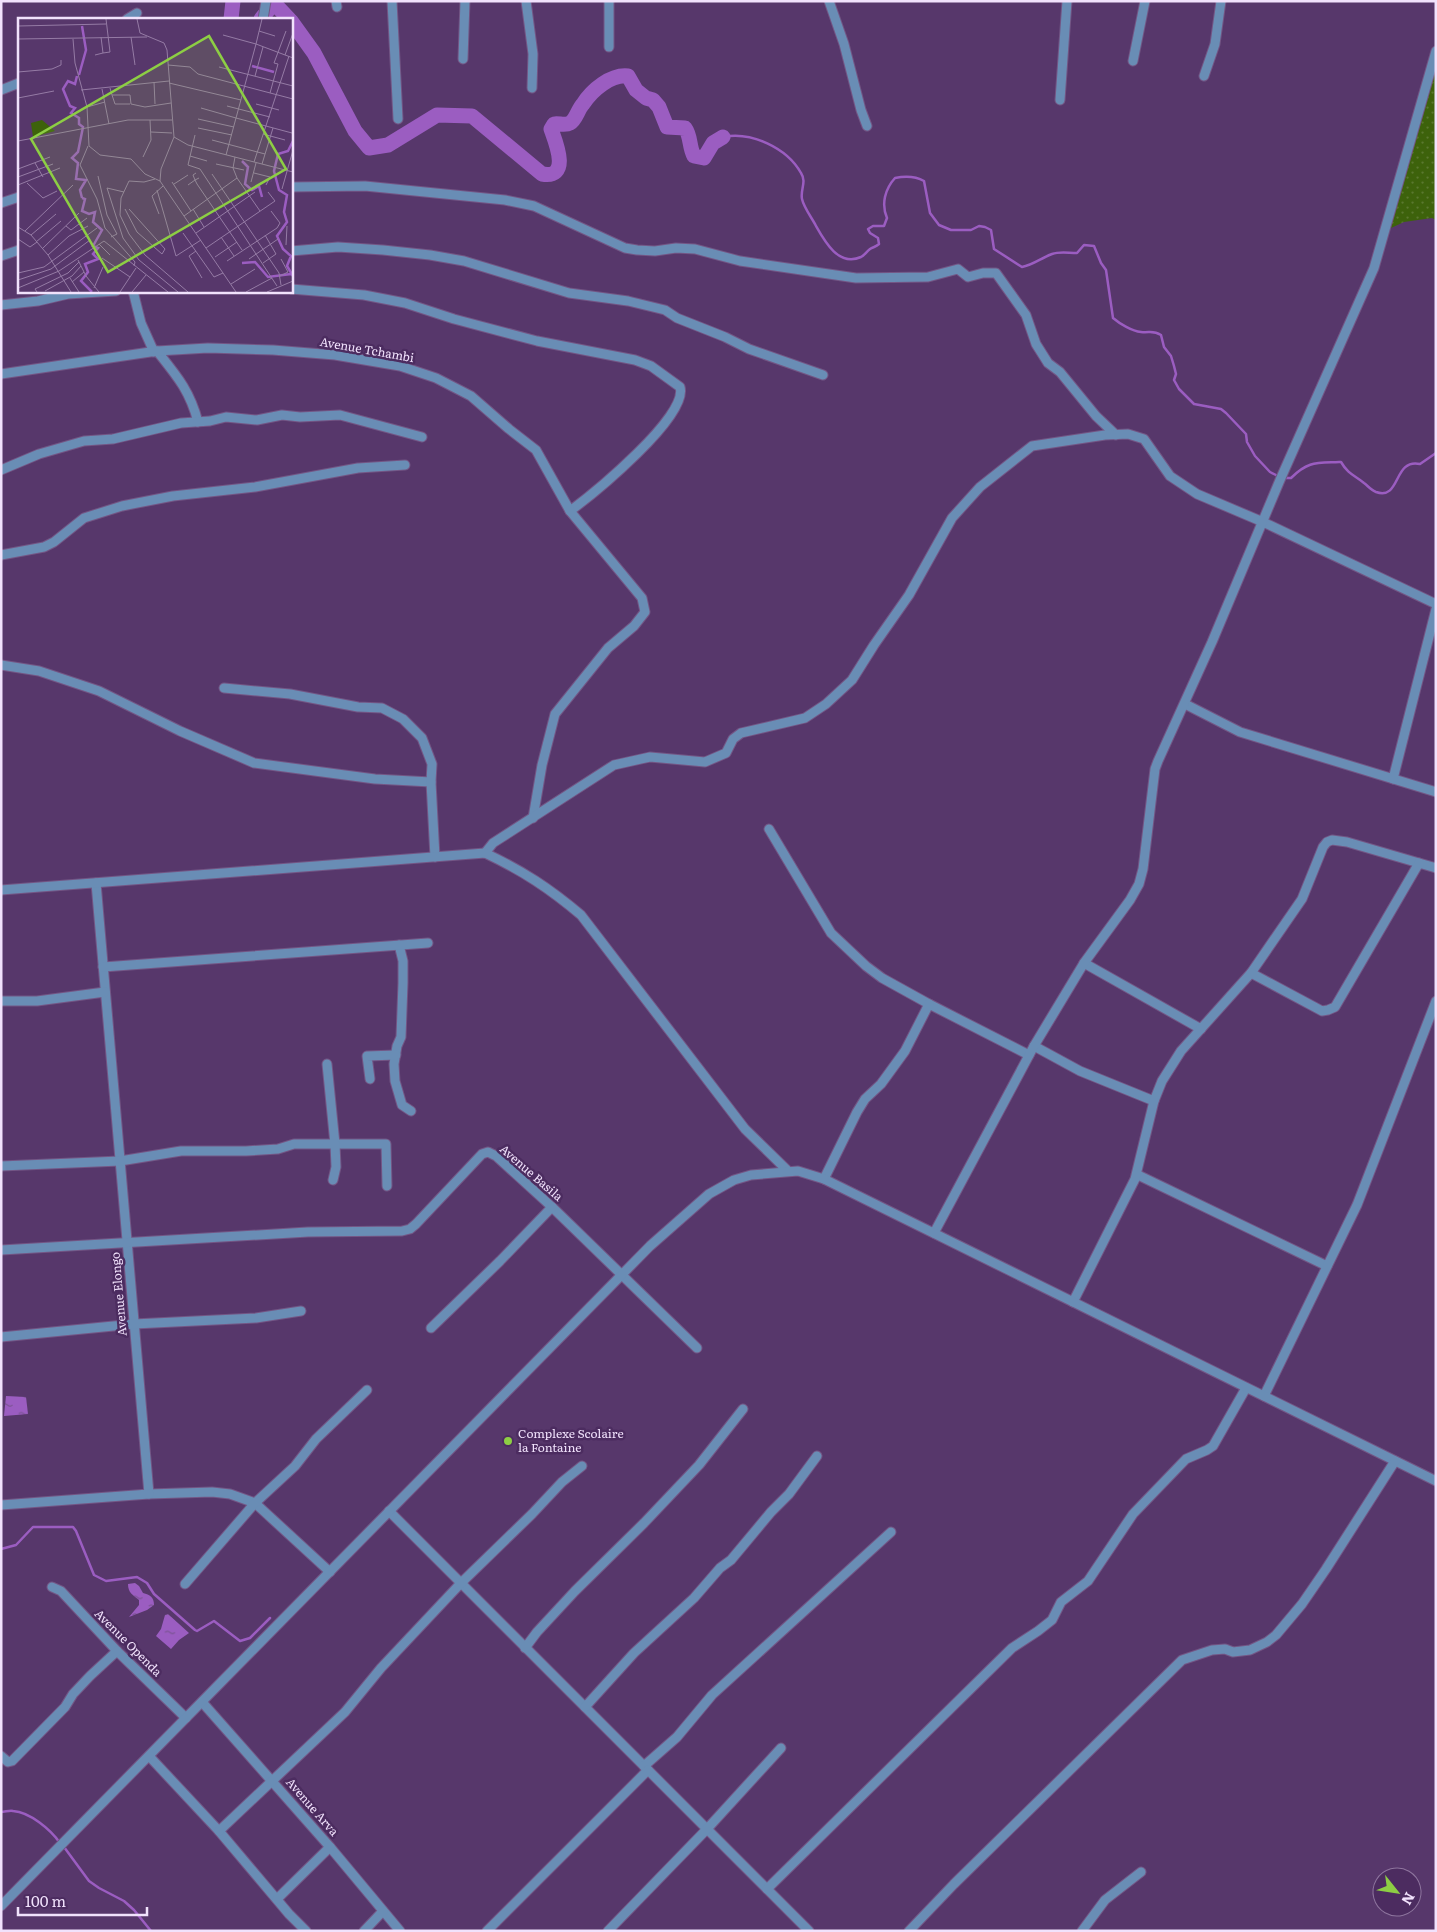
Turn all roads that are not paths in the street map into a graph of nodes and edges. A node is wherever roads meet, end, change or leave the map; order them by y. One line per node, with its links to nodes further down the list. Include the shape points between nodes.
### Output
1 (266, 1): 12 (street)
2 (392, 1): 22 (street)
3 (465, 1): 15 (street)
4 (526, 1): 19 (street, via 533,59)
5 (609, 1): 13 (street)
6 (829, 1): 23 (street)
7 (1068, 1): 21 (street)
8 (1145, 1): 16 (street)
9 (1221, 1): 17 (street, via 1215,44)
10 (137, 13): 11 (street)
11 (129, 18)
12 (263, 18)
13 (609, 47)
14 (1436, 52): 43 (street, via 1374,268)
15 (463, 58)
16 (1132, 61)
17 (1204, 76)
18 (18, 83): 20 (street)
19 (532, 88)
20 (1, 90)
21 (1060, 100)
22 (398, 119)
23 (867, 126)
24 (292, 187): 38 (street, via 365,186 505,200 534,206 625,248 695,250 740,261 851,278 928,277 958,269 968,277 996,273 1026,315 1036,344 1048,363 1060,372)
25 (18, 197): 26 (street)
26 (1, 202)
27 (18, 250): 29 (street)
28 (292, 251): 36 (street, via 382,250 464,261 569,293 665,310 749,349)
29 (1, 256)
30 (292, 289): 42 (street, via 364,295 406,303 537,341 635,360 651,366 680,387 682,392 674,410 654,437)
31 (100, 292): 33 (street)
32 (133, 292): 34 (street, via 141,323)
33 (1, 305)
34 (156, 352): 35 (street, Avenue Tchambi); 37 (street, via 193,402); 42 (street, Avenue Tchambi, via 208,348 335,355 400,366 436,378 471,396 536,450)
35 (1, 374)
36 (823, 375)
37 (198, 422): 39 (street, via 226,417 257,420 340,415); 41 (street, via 113,439 84,441 39,454)
38 (1116, 435): 43 (street, via 1128,434 1144,439 1170,476 1197,494); 53 (street, via 1032,446 980,487 950,521 908,595 855,676 809,716 741,733 733,739 726,753 705,762 650,757 614,765)
39 (422, 437)
40 (405, 465): 44 (street, via 358,468 122,506 84,518 44,547)
41 (1, 470)
42 (570, 511): 53 (street, Avenue Tchambi, via 642,598 645,612 608,648 555,714 542,765)
43 (1262, 522): 45 (street); 49 (street)
44 (1, 555)
45 (1436, 604)
46 (1436, 610): 50 (street)
47 (1, 665): 51 (street, via 39,671 99,691 254,763 375,779)
48 (224, 688): 51 (street, via 382,708 403,719 422,738 432,764)
49 (1185, 704): 50 (street, via 1240,732); 63 (street, via 1155,769 1139,884)
50 (1393, 779): 52 (street)
51 (431, 782): 56 (street)
52 (1436, 792)
53 (534, 818): 55 (street, via 493,843)
54 (769, 829): 69 (street, via 831,934 882,978)
55 (485, 854): 56 (street); 81 (street, via 550,889 581,915 745,1129)
56 (435, 857): 59 (street)
57 (1419, 863): 58 (street); 65 (street, via 1347,842 1327,842 1302,899); 65 (street, via 1334,1007 1322,1011)
58 (1436, 868)
59 (96, 883): 60 (street); 64 (street, Avenue Elongo)
60 (1, 890)
61 (428, 943): 62 (street)
62 (399, 945): 64 (street); 72 (street, via 403,961 403,992 401,1037)
63 (1084, 963): 70 (street); 71 (street)
64 (103, 967): 66 (street, Avenue Elongo)
65 (1251, 973): 70 (street)
66 (105, 992): 67 (street, via 37,1001); 79 (street, Avenue Elongo)
67 (1, 1001)
68 (1436, 1001): 90 (street, via 1357,1205)
69 (929, 1004): 73 (street); 83 (street, via 904,1051 881,1084 865,1098)
70 (1201, 1029): 76 (street, via 1181,1051)
71 (1034, 1046): 73 (street); 76 (street, via 1080,1072)
72 (396, 1055): 75 (street, via 366,1056); 77 (street, via 395,1081 399,1096 403,1107)
73 (1030, 1055): 87 (street)
74 (327, 1064): 78 (street)
75 (370, 1079)
76 (1154, 1101): 92 (street, via 1135,1179)
77 (411, 1111)
78 (335, 1144): 79 (street, via 294,1144 278,1150 181,1151); 84 (street); 85 (street, via 386,1144)
79 (120, 1161): 80 (street); 88 (street, Avenue Elongo)
80 (1, 1166)
81 (788, 1171): 83 (street); 91 (street, via 751,1175 709,1194)
82 (1138, 1174): 90 (street)
83 (824, 1179): 87 (street)
84 (334, 1180)
85 (387, 1186)
86 (552, 1207): 88 (street, Avenue Basila, via 488,1152 482,1154 416,1224 402,1231); 91 (street, Avenue Basila); 95 (street)
87 (934, 1233): 92 (street)
88 (127, 1241): 89 (street); 94 (street, Avenue Elongo)
89 (1, 1250)
90 (1328, 1266): 100 (street)
91 (622, 1275): 97 (street, Avenue Basila); 109 (street)
92 (1073, 1302): 98 (street)
93 (301, 1311): 94 (street, via 256,1318)
94 (134, 1324): 96 (street); 106 (street, Avenue Elongo)
95 (431, 1328)
96 (1, 1337)
97 (697, 1348)
98 (1246, 1388): 100 (street); 129 (street, via 1213,1446 1186,1458 1134,1513 1088,1581 1061,1602 1052,1620 1012,1648)
99 (367, 1390): 107 (street)
100 (1264, 1396): 103 (street)
101 (744, 1409): 115 (street, via 699,1465 575,1591)
102 (817, 1456): 118 (street, via 732,1560 634,1653)
103 (1395, 1461): 105 (street); 139 (street, via 1302,1604 1276,1635 1250,1650 1212,1650 1182,1660)
104 (582, 1466): 112 (street)
105 (1436, 1481)
106 (149, 1494): 107 (street, via 212,1492 230,1494); 108 (street)
107 (255, 1503): 111 (street); 113 (street)
108 (1, 1505)
109 (389, 1512): 111 (street); 112 (street)
110 (891, 1532): 123 (street, via 712,1696)
111 (330, 1572): 117 (street)
112 (461, 1583): 115 (street); 124 (street, via 344,1712)
113 (185, 1584)
114 (52, 1587): 116 (street, Avenue Openda, via 61,1591)
115 (525, 1648): 118 (street)
116 (117, 1651): 119 (street, Avenue Openda); 121 (street, via 12,1761 8,1762)
117 (202, 1702): 119 (street); 124 (street, Avenue Arva)
118 (585, 1707): 123 (street)
119 (186, 1718): 122 (street)
120 (781, 1748): 125 (street)
121 (1, 1756)
122 (148, 1756): 126 (street); 131 (street)
123 (646, 1768): 125 (street); 136 (street)
124 (272, 1780): 126 (street); 127 (street, Avenue Arva)
125 (707, 1829): 129 (street); 137 (street)
126 (219, 1831): 130 (street)
127 (330, 1847): 130 (street); 132 (street, Avenue Arva)
128 (1141, 1872): 140 (street, via 1106,1900)
129 (767, 1889): 138 (street)
130 (277, 1899): 133 (street)
131 (1, 1906)
132 (384, 1911): 134 (street); 135 (street, Avenue Arva)
133 (306, 1931)
134 (364, 1931)
135 (400, 1931)
136 (487, 1931)
137 (608, 1931)
138 (809, 1931)
139 (909, 1931)
140 (1082, 1931)

